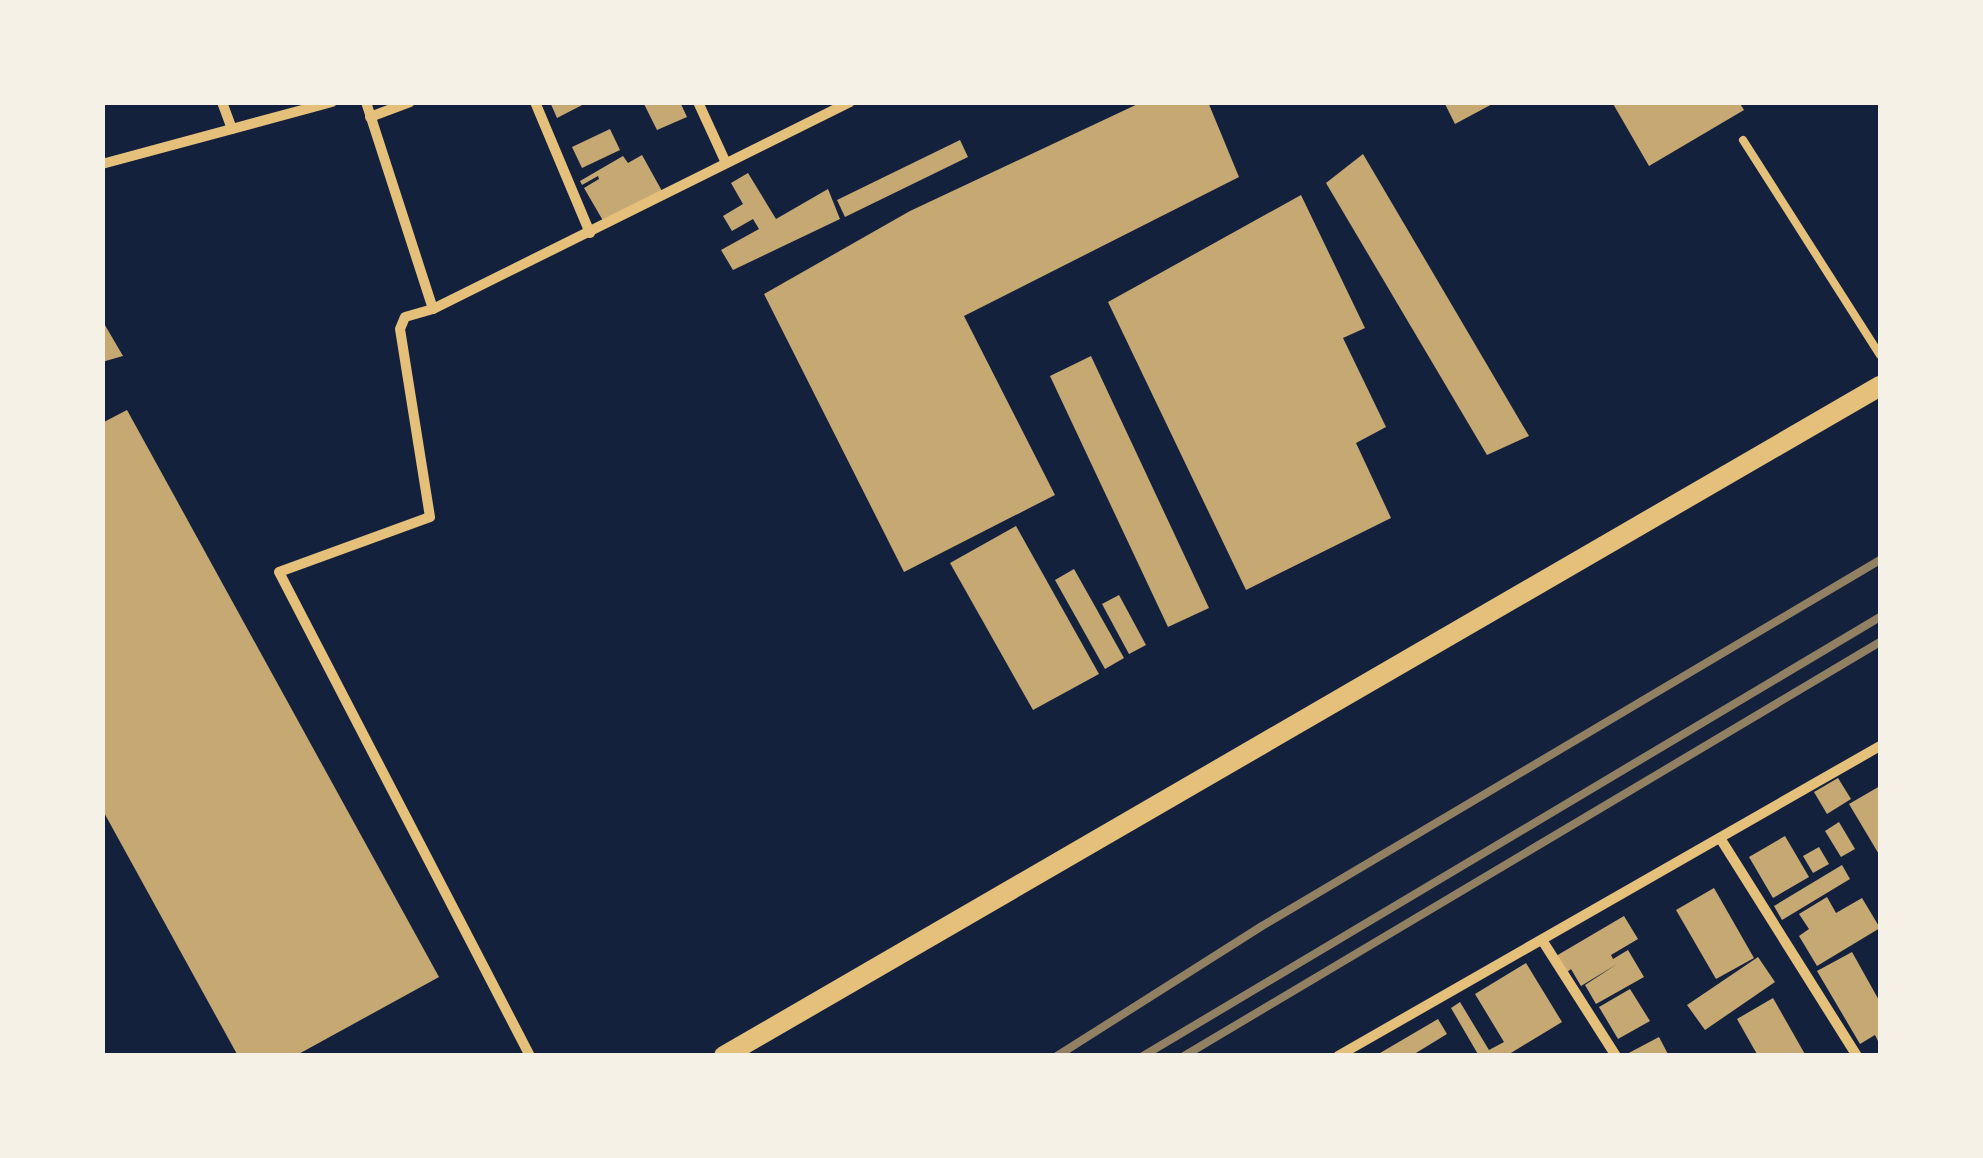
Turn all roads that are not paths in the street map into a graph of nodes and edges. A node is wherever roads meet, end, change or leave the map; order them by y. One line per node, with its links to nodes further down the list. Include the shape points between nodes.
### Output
1 (222, 102): 9 (street)
2 (332, 102): 9 (street)
3 (366, 102): 8 (street)
4 (410, 102): 8 (street)
5 (534, 102): 13 (street)
6 (698, 102): 11 (street)
7 (850, 102): 11 (street)
8 (370, 117): 14 (street)
9 (232, 129): 12 (street)
10 (1743, 140): 15 (lane)
11 (726, 163): 13 (street)
12 (102, 164)
13 (590, 232): 14 (street)
14 (433, 309): 21 (street, via 404,317 400,329 430,517 279,572)
15 (1880, 355)
16 (1880, 386): 22 (main road)
17 (1880, 746): 18 (street)
18 (1720, 838): 19 (street); 25 (street)
19 (1542, 940): 20 (street); 24 (street)
20 (1359, 1050): 23 (street)
21 (530, 1056)
22 (724, 1056)
23 (1338, 1056)
24 (1616, 1056)
25 (1857, 1056)

